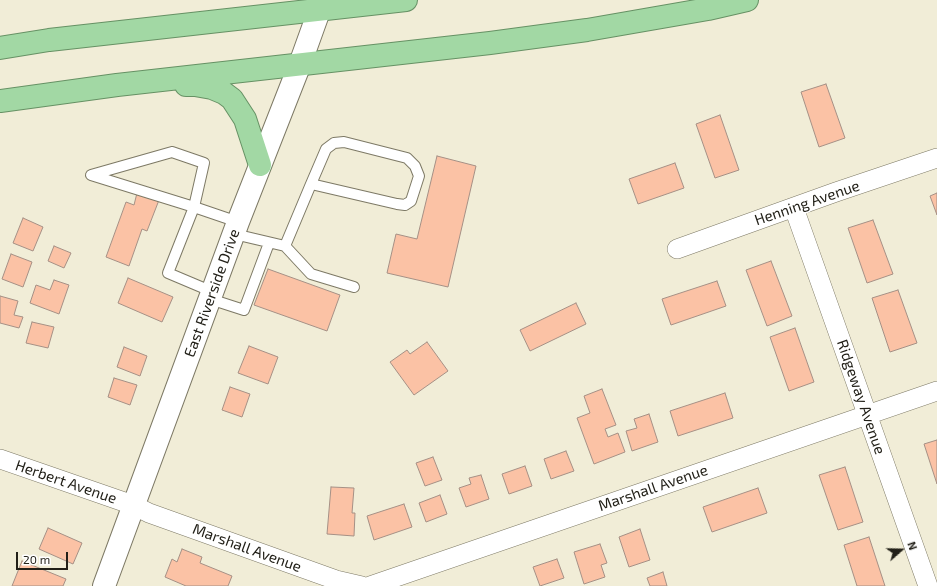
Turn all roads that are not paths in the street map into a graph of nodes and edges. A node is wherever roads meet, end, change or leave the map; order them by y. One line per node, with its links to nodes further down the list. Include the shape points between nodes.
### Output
1 (406, 0): 3 (highway)
2 (747, 0): 5 (highway, via 587,30)
3 (322, 5): 4 (highway); 5 (street, East Riverside Drive)
4 (0, 48)
5 (300, 64): 6 (highway); 9 (street, East Riverside Drive)
6 (117, 85): 7 (highway); 9 (highway, via 195,85 224,93 232,99 245,119)
7 (0, 101)
8 (937, 158): 12 (street, Henning Avenue)
9 (260, 165): 13 (street, East Riverside Drive)
10 (312, 184): 10 (lane, via 405,205 411,201 418,176 415,166 407,158 344,142 334,143 326,149); 15 (lane)
11 (194, 207): 11 (lane, via 98,177 90,175 172,152 204,163); 13 (lane); 18 (lane, via 168,273)
12 (794, 208): 16 (street, Henning Avenue); 20 (street, Ridgeway Avenue)
13 (236, 228): 14 (lane); 18 (street, East Riverside Drive)
14 (269, 243): 15 (lane); 18 (lane, via 244,310)
15 (285, 246): 17 (lane, via 311,274)
16 (677, 249)
17 (354, 287)
18 (211, 295): 22 (street, East Riverside Drive)
19 (937, 391): 20 (street, Marshall Avenue)
20 (867, 415): 25 (street, Marshall Avenue); 26 (street, Ridgeway Avenue)
21 (0, 459): 22 (street, Herbert Avenue)
22 (133, 505): 23 (street, East Riverside Drive); 24 (street, Marshall Avenue, via 328,577)
23 (104, 586)
24 (362, 586)
25 (370, 586)
26 (928, 586)

